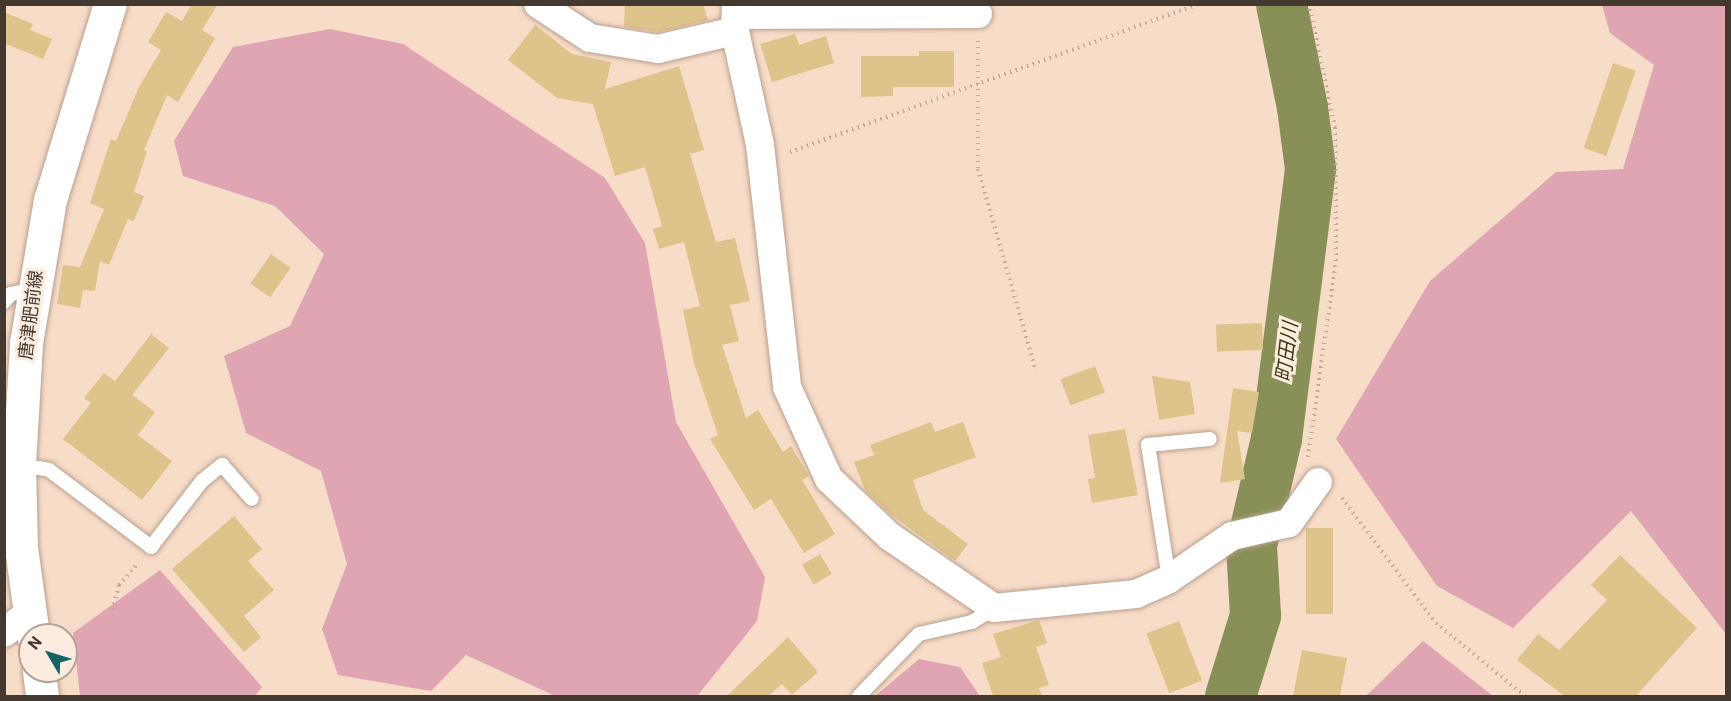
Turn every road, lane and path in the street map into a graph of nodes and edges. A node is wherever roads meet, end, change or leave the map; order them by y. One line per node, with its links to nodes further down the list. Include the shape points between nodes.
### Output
1 (110, 4): 9 (main road, 唐津肥前線)
2 (538, 4): 6 (street, via 590,38 658,49)
3 (1199, 4): 7 (path)
4 (1309, 4): 13 (path, via 1335,128 1336,261 1307,460)
5 (978, 14): 6 (street); 7 (path)
6 (736, 17): 8 (street)
7 (978, 85): 8 (path, via 792,152); 10 (path, via 978,169)
8 (759, 145): 17 (street, via 787,387 829,479 889,536)
9 (19, 295): 12 (main road, 唐津肥前線)
10 (1036, 371)
11 (1210, 439): 16 (lane, via 1148,445)
12 (19, 465): 15 (lane, via 49,470); 19 (main road, 唐津肥前線)
13 (1318, 482): 16 (street, via 1289,523 1232,536); 21 (path, via 1332,485 1436,623)
14 (252, 499): 15 (lane, via 222,465 202,481)
15 (151, 547): 18 (path, via 119,585)
16 (1169, 579): 17 (street, via 1136,594)
17 (994, 608): 20 (lane, via 972,622 919,634)
18 (113, 610)
19 (22, 623)
20 (859, 696)
21 (1526, 696)

